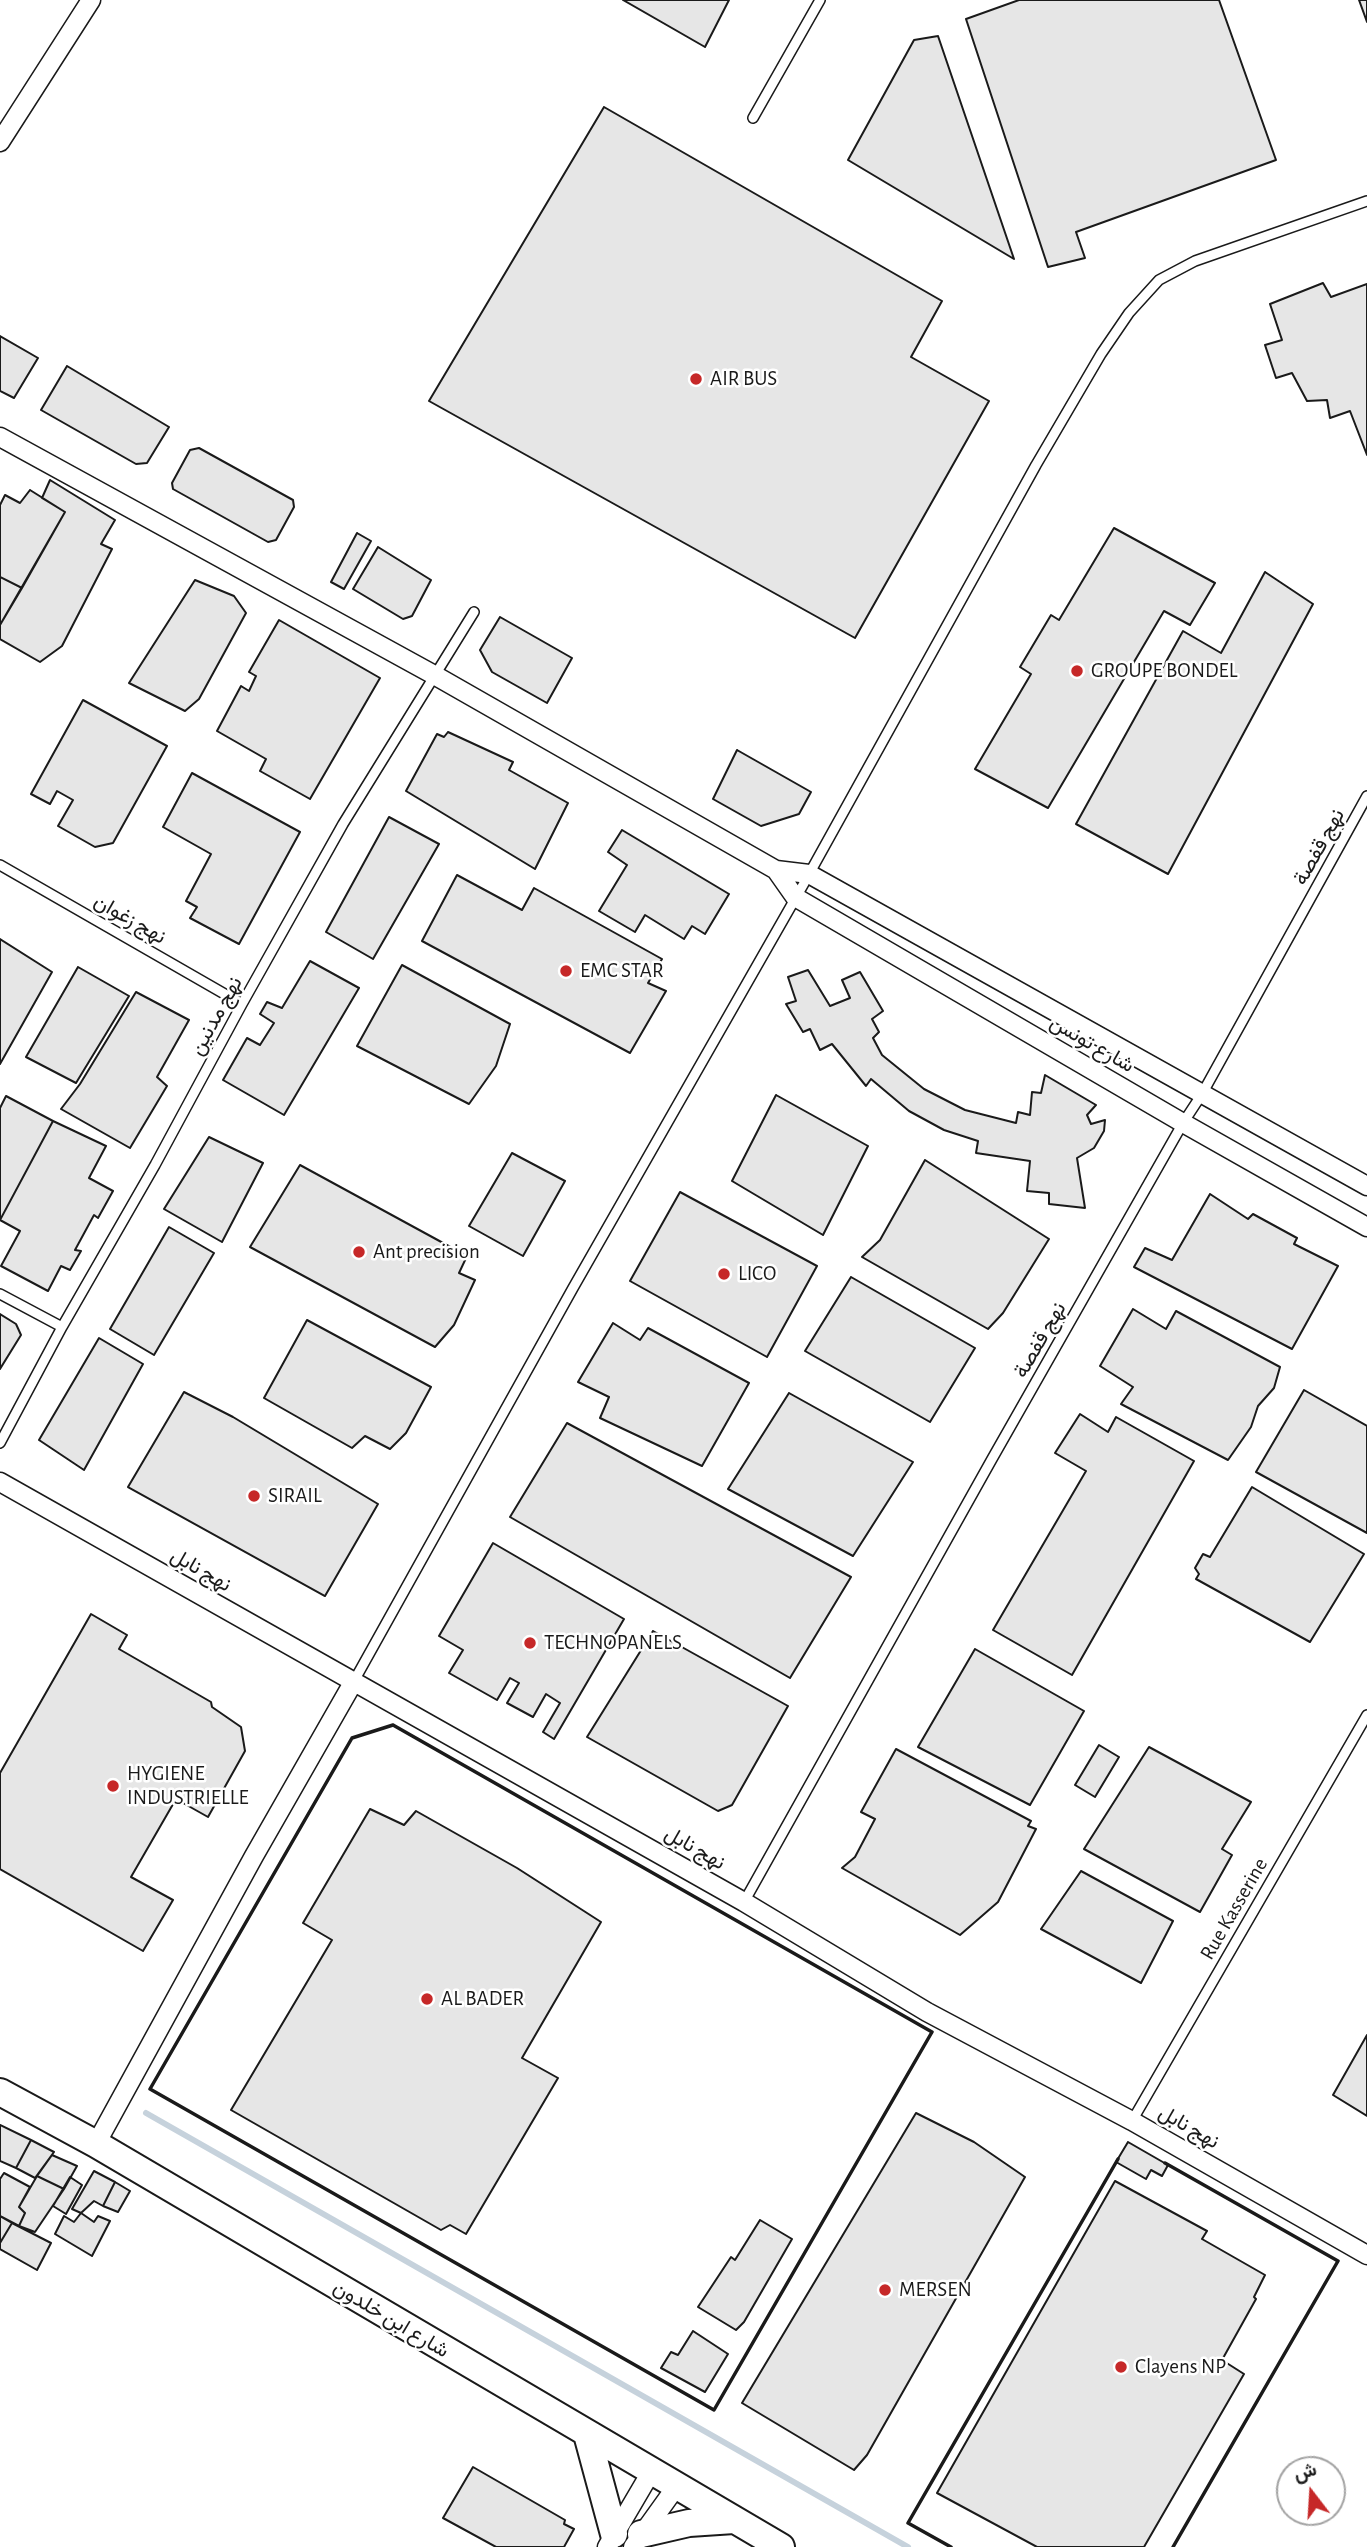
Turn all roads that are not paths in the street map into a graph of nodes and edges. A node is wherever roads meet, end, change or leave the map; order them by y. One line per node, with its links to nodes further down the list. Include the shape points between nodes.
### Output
1 (91, 0): 4 (street)
2 (820, 0): 3 (lane)
3 (753, 118)
4 (0, 142)
5 (1367, 201): 12 (lane, via 1195,261 1159,280 1129,313 1036,466)
6 (0, 438): 8 (street)
7 (474, 612): 8 (lane, نهج مدنين)
8 (436, 676): 11 (street); 14 (lane, نهج مدنين, via 344,824)
9 (1367, 796): 15 (lane, نهج قفصة)
10 (0, 865): 14 (lane, نهج زغوان)
11 (776, 870): 12 (street); 13 (street)
12 (809, 874): 13 (lane); 15 (street, شارع تونس)
13 (795, 897): 16 (street, شارع تونس); 23 (lane)
14 (242, 1004): 20 (lane, نهج مدنين)
15 (1202, 1094): 16 (lane, نهج قفصة); 17 (street, شارع تونس)
16 (1183, 1123): 18 (street, شارع تونس); 25 (lane, نهج قفصة)
17 (1367, 1186)
18 (1367, 1227)
19 (0, 1294): 20 (lane)
20 (62, 1327): 21 (lane, نهج مدنين)
21 (0, 1443)
22 (0, 1482): 23 (street, نهج نابل)
23 (354, 1681): 25 (street, نهج نابل); 28 (street)
24 (1367, 1715): 27 (lane, Rue Kasserine)
25 (744, 1902): 27 (street, نهج نابل, via 927,2011)
26 (0, 2092): 28 (street, شارع ابن خلدون)
27 (1132, 2121): 29 (street, نهج نابل)
28 (96, 2144): 30 (street, شارع ابن خلدون)
29 (1367, 2255)
30 (587, 2434): 31 (street, شارع ابن خلدون); 34 (street)
31 (650, 2472): 32 (street, شارع ابن خلدون); 34 (street)
32 (676, 2487): 33 (street, شارع ابن خلدون); 34 (street)
33 (734, 2520): 34 (street, via 689,2522); 35 (street, شارع ابن خلدون)
34 (624, 2541)
35 (782, 2547)

